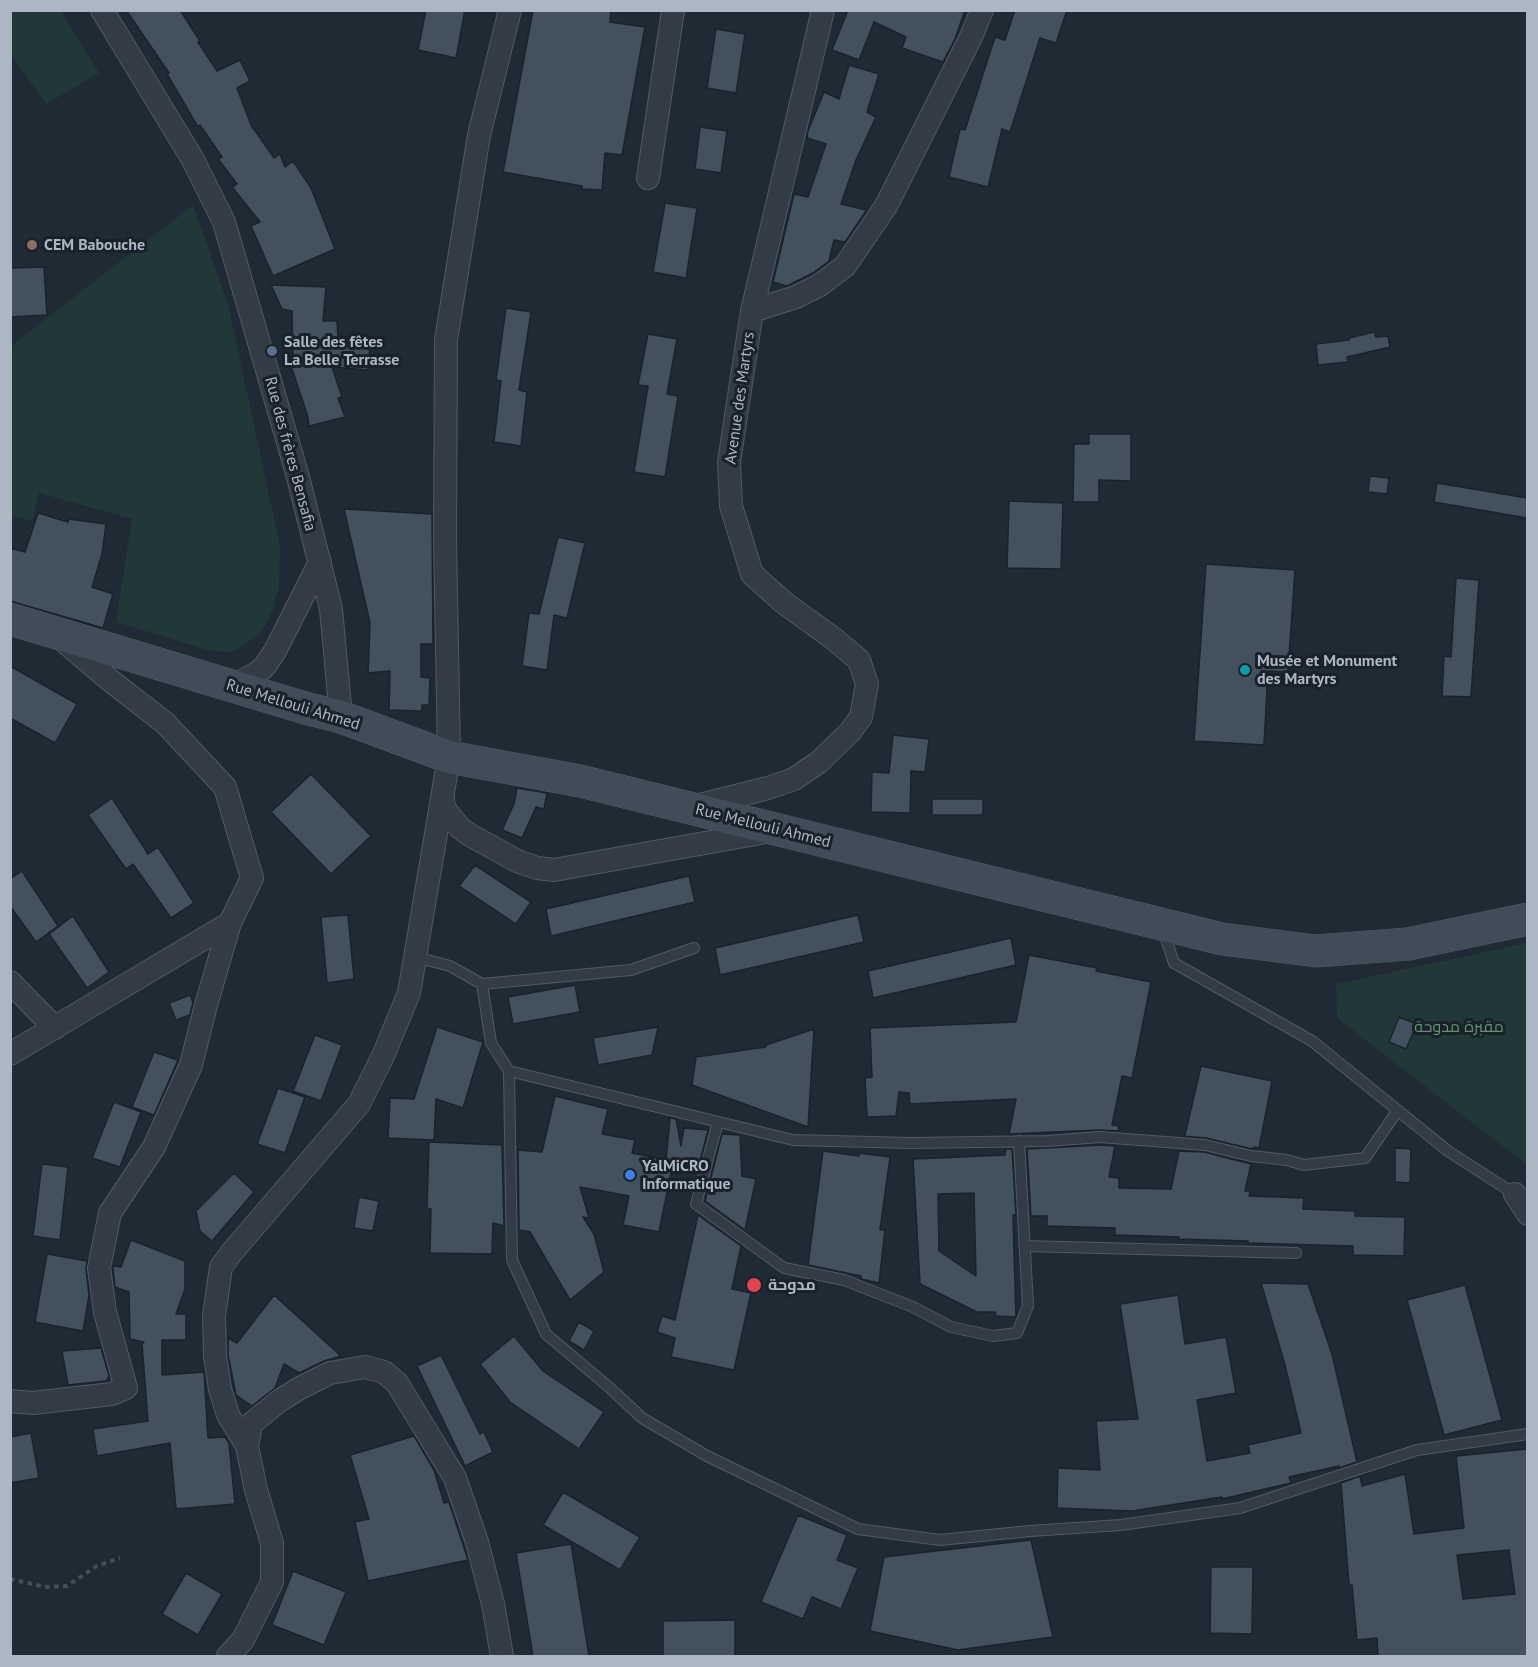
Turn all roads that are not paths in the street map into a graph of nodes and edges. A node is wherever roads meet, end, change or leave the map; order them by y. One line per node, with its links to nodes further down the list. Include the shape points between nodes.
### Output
1 (102, 10): 8 (street, Rue des frères Bensafia, via 192,158 224,222)
2 (510, 10): 13 (street, via 479,135 446,340)
3 (673, 10): 6 (street)
4 (823, 10): 7 (street, Avenue des Martyrs)
5 (982, 10): 7 (street, via 886,206 845,266 796,297)
6 (648, 178)
7 (752, 311): 15 (street, Avenue des Martyrs, via 729,462 731,506 749,565 752,574 783,602 859,660 867,684 861,717 819,762 794,779)
8 (320, 562): 11 (street, via 265,666); 12 (street, Rue des frères Bensafia, via 331,609)
9 (10, 619): 10 (street, Rue Mellouli Ahmed)
10 (50, 630): 11 (street, Rue Mellouli Ahmed); 18 (street, via 165,723 225,787 252,878)
11 (233, 686): 12 (street, Rue Mellouli Ahmed)
12 (341, 717): 13 (street, Rue Mellouli Ahmed)
13 (449, 757): 14 (street); 15 (street, Rue Mellouli Ahmed, via 580,781)
14 (443, 797): 16 (street, via 447,812 470,835 517,861 554,870); 21 (street)
15 (689, 808): 16 (street, Rue Mellouli Ahmed)
16 (777, 830): 19 (street, Rue Mellouli Ahmed)
17 (1527, 919): 19 (street, Rue Mellouli Ahmed, via 1408,944 1316,951 1222,939)
18 (230, 923): 24 (street); 34 (street, via 191,1065 154,1148 110,1213 99,1268 105,1312 126,1388 112,1394 33,1403)
19 (1161, 924): 27 (lane, via 1174,963 1312,1041)
20 (694, 948): 23 (lane, via 631,970)
21 (416, 957): 23 (lane, via 450,966); 36 (street, via 409,993 359,1104 221,1267 214,1316 215,1356 228,1415)
22 (10, 982): 24 (street)
23 (482, 984): 26 (lane, via 491,1043)
24 (55, 1028): 25 (street)
25 (10, 1054)
26 (509, 1071): 28 (lane); 35 (lane, via 512,1260 546,1334 642,1418 706,1456 858,1528 940,1540 1133,1524 1240,1508 1417,1450)
27 (1398, 1110): 29 (lane, via 1365,1158 1304,1165 1205,1145 1100,1137); 30 (lane, via 1448,1151)
28 (718, 1122): 29 (lane, via 793,1140); 32 (lane, via 696,1204 784,1268 843,1280 914,1307 951,1327 993,1336 1017,1333 1028,1306)
29 (1019, 1141): 32 (lane)
30 (1521, 1198): 31 (street)
31 (1527, 1214)
32 (1024, 1246): 33 (lane)
33 (1296, 1253)
34 (10, 1401)
35 (1527, 1434)
36 (247, 1446): 37 (street, via 272,1544 273,1571 272,1582 243,1640); 38 (street, via 251,1424 262,1413 330,1373 365,1367 384,1372 398,1383 455,1478 477,1542)
37 (228, 1656)
38 (502, 1656)

